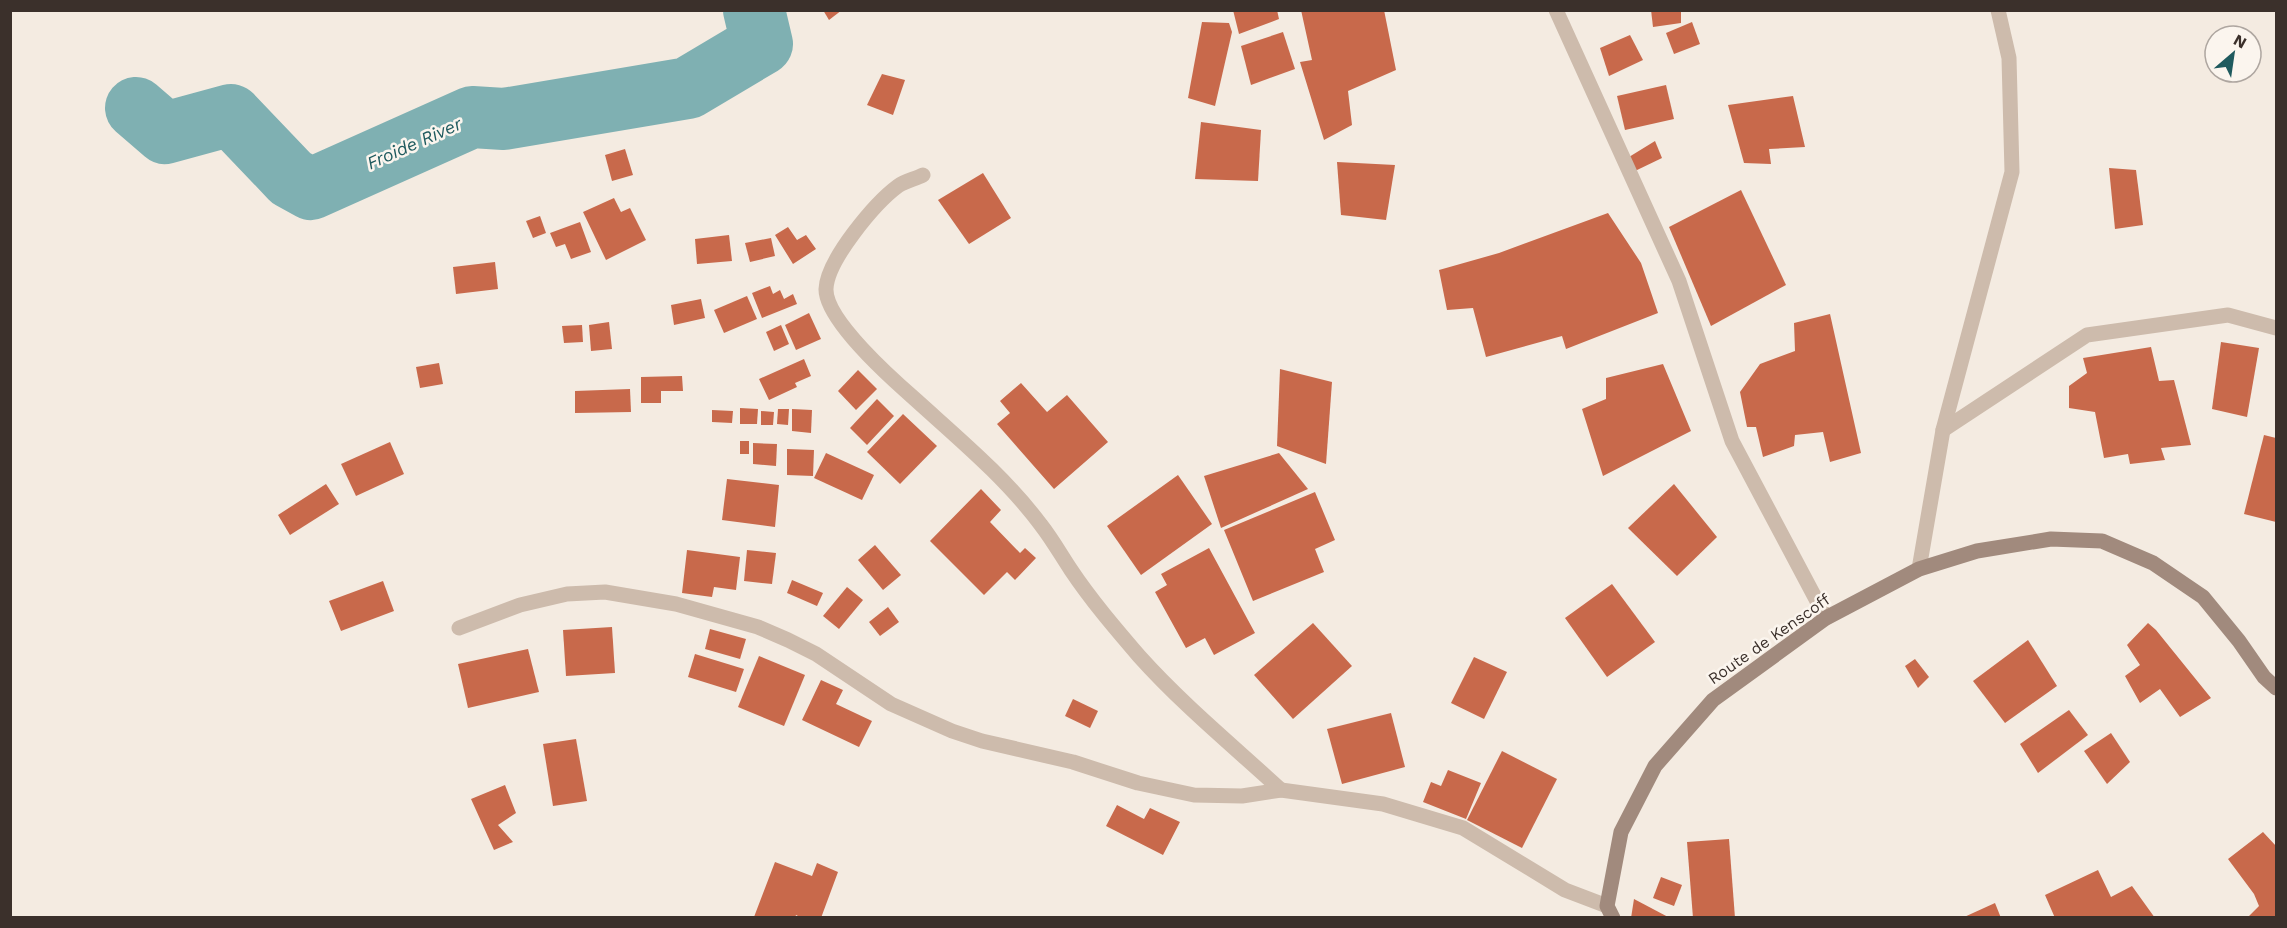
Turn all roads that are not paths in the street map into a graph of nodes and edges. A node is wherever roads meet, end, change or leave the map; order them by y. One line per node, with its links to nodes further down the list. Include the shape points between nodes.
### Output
1 (1556, 10): 7 (street, via 1680,281 1732,441)
2 (1998, 10): 5 (street, via 2009,58 2012,172)
3 (923, 175): 10 (street, via 898,186 847,239 826,290 836,318 885,373 1017,496 1140,657)
4 (2277, 328): 5 (street, via 2228,315 2087,335)
5 (1943, 430): 6 (street)
6 (1919, 569): 7 (main road, Route de Kenscoff); 9 (main road, Route de Kenscoff, via 1977,551 2051,539 2102,541 2153,563 2203,597 2264,677)
7 (1826, 618): 11 (main road, Route de Kenscoff, via 1713,700 1655,766 1621,832)
8 (459, 628): 10 (street, via 520,604 567,594 605,592 638,596 758,627 816,654 891,704 982,741 1194,795 1242,796)
9 (2277, 688)
10 (1281, 790): 11 (street, via 1383,804 1463,828 1565,890)
11 (1610, 912)

